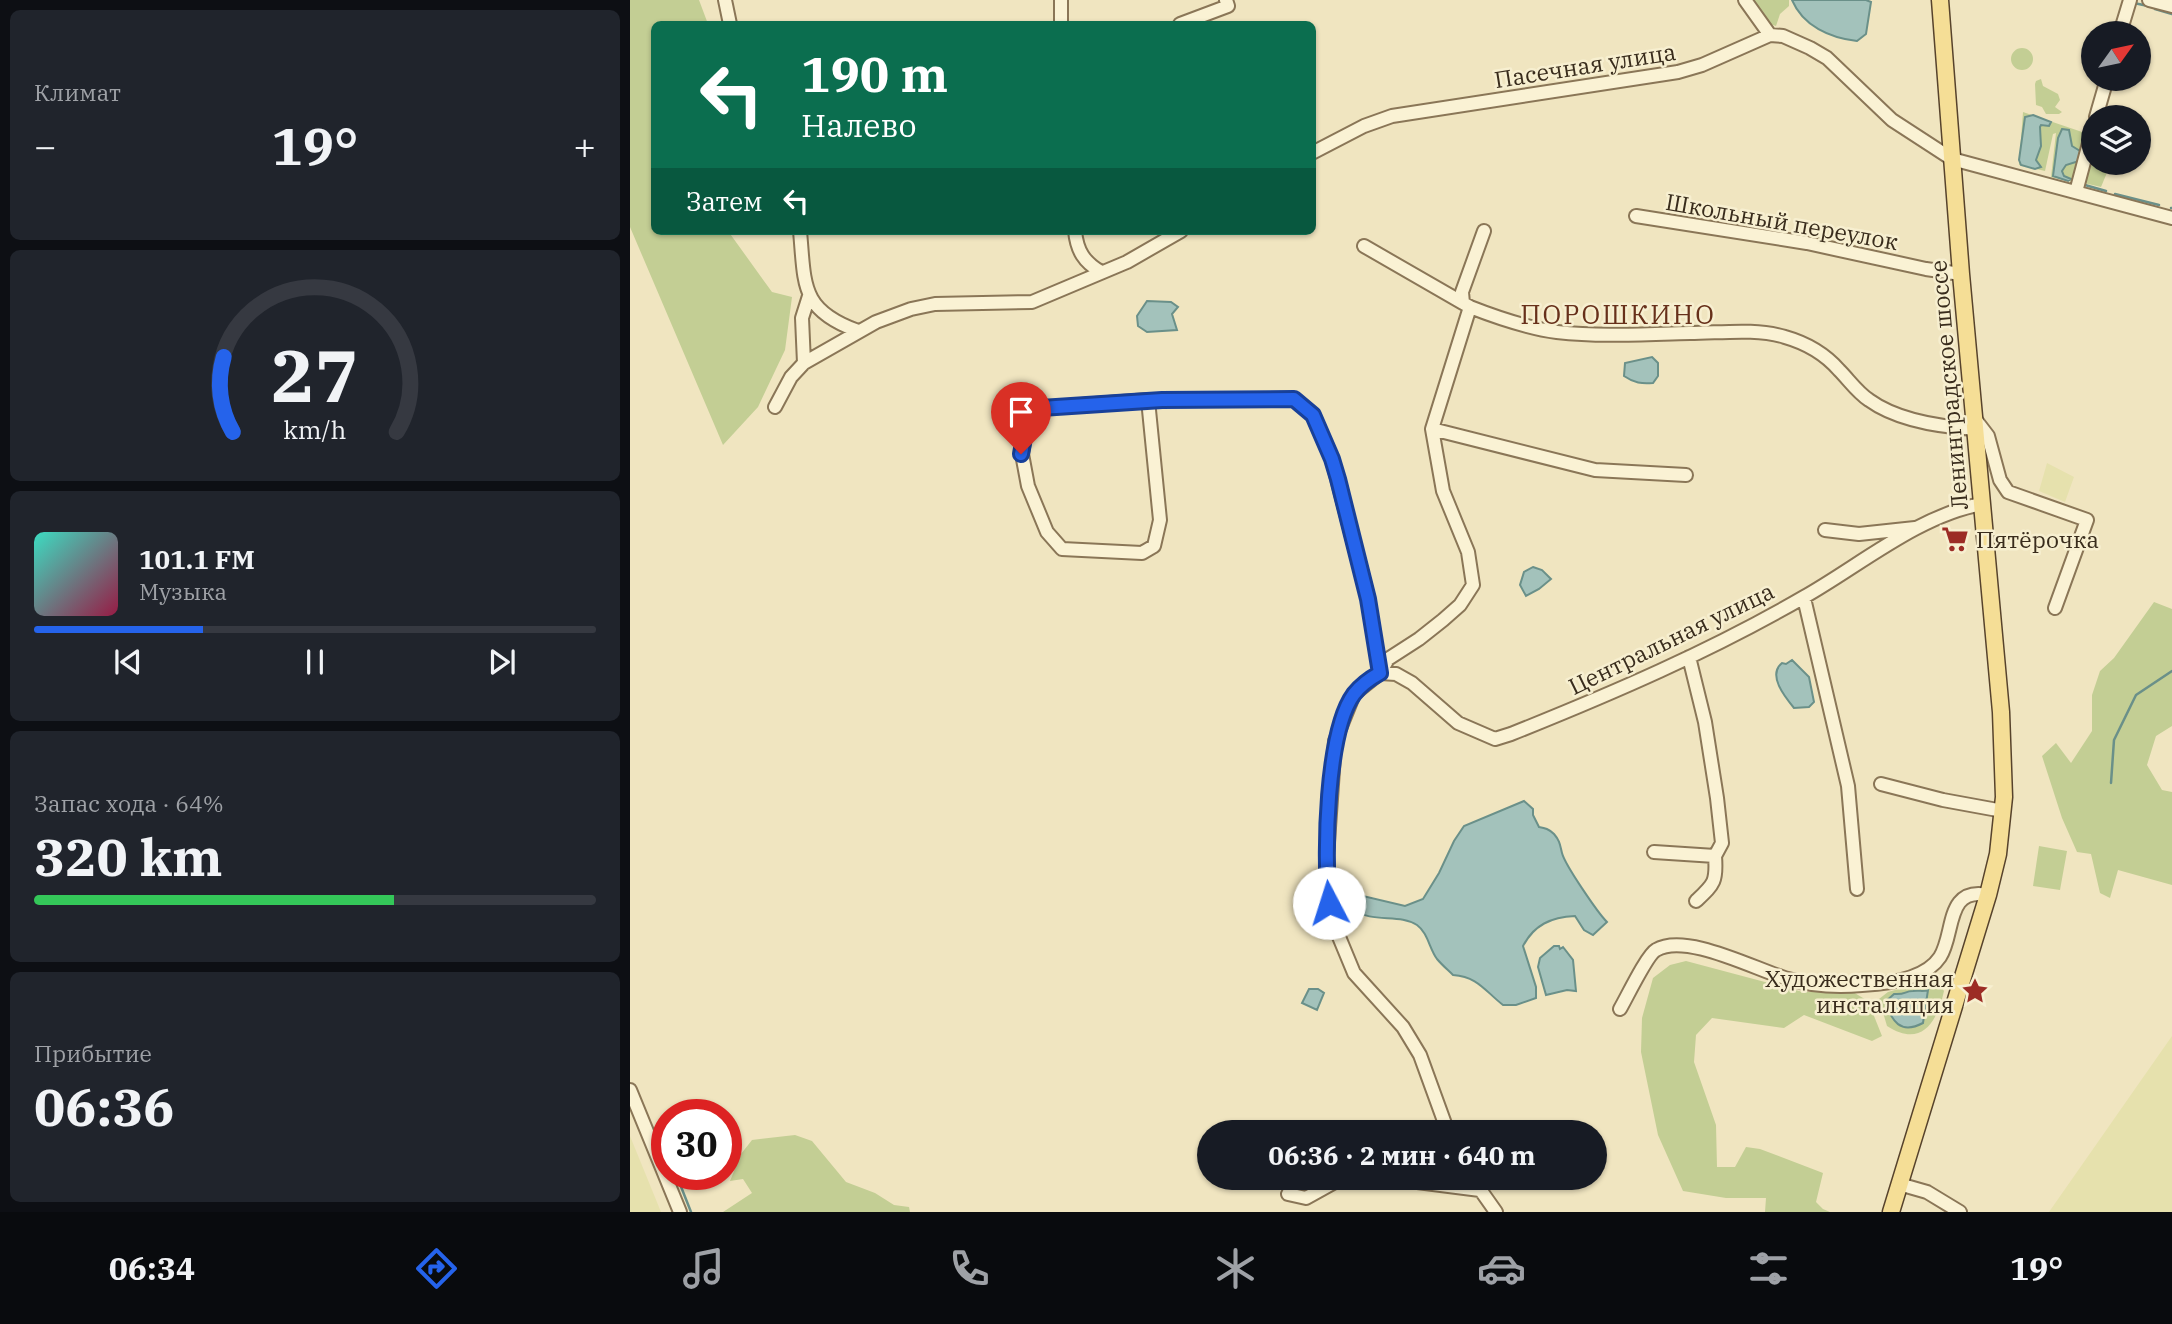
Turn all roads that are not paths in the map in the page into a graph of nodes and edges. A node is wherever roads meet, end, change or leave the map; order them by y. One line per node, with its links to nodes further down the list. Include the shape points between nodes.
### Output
1 (725, 0): 9 (street)
2 (1060, 0): 10 (street)
3 (1226, 0): 11 (street, via 1228,6)
4 (1745, 0): 13 (street)
5 (1940, 0): 15 (main road, Ленинградское шоссе)
6 (2130, 0): 12 (street)
7 (2149, 0): 8 (street)
8 (2172, 6)
9 (729, 21)
10 (1061, 21)
11 (1188, 21)
12 (2124, 21)
13 (1770, 35): 14 (street, Пасечная улица, via 1678,72 1392,116); 15 (street, via 1783,36 1827,58 1892,120)
14 (1316, 151)
15 (1952, 159): 17 (street); 26 (main road, Ленинградское шоссе)
16 (2081, 173): 17 (street)
17 (2076, 192): 19 (street)
18 (1636, 216): 26 (street, Школьный переулок)
19 (2172, 218)
20 (1484, 231): 28 (street, via 1462,292)
21 (800, 235): 27 (street)
22 (1076, 235): 25 (street, via 1081,256)
23 (1175, 235): 25 (street)
24 (1364, 246): 28 (street)
25 (1101, 272): 29 (street, via 1032,302 935,304)
26 (1961, 274): 33 (main road, Ленинградское шоссе)
27 (809, 296): 29 (street, via 824,315); 30 (street, via 802,318)
28 (1466, 305): 33 (street, via 1554,332 1746,332 1787,337 1821,353 1883,409 1955,428); 34 (street)
29 (858, 331): 30 (street)
30 (804, 363): 32 (street)
31 (1148, 400): 31 (street, via 1160,520 1154,546 1142,552 1062,549 1047,532 1028,486 1021,454 1027,422 1041,408); 42 (street, via 1294,399 1313,415 1332,459 1368,599)
32 (775, 407)
33 (1975, 424): 36 (main road, Ленинградское шоссе); 40 (street, via 1988,436 2008,492 2087,520)
34 (1432, 429): 35 (street, via 1595,470); 42 (street, via 1443,491 1468,552 1473,585 1460,605 1388,659)
35 (1686, 475)
36 (1982, 504): 37 (street, Центральная улица, via 1963,507); 44 (main road, Ленинградское шоссе, via 2001,712)
37 (1917, 528): 38 (street, via 1859,534); 39 (street, Центральная улица)
38 (1825, 530)
39 (1804, 598): 41 (street, Центральная улица); 47 (street, via 1848,786)
40 (2055, 608)
41 (1689, 657): 42 (street, Центральная улица, via 1495,739 1458,723 1412,683 1396,674); 46 (street, via 1717,798 1722,842)
42 (1380, 673): 52 (street, via 1354,694 1335,741 1326,871 1329,903 1354,973 1403,1027)
43 (1881, 784): 44 (street)
44 (2003, 811): 48 (main road, Ленинградское шоссе)
45 (1654, 852): 46 (street)
46 (1715, 856): 49 (street, via 1717,877)
47 (1857, 889)
48 (1987, 895): 50 (street, via 1976,892 1961,900 1941,956 1933,964 1890,983 1818,986 1727,956 1668,944 1653,951); 53 (main road, Ленинградское шоссе)
49 (1696, 901)
50 (1620, 1009)
51 (630, 1090): 57 (street)
52 (1443, 1120)
53 (1899, 1184): 59 (main road, Ленинградское шоссе); 60 (street, via 1927,1192)
54 (1321, 1190): 56 (street, via 1307,1198)
55 (1480, 1190): 58 (street)
56 (1288, 1194)
57 (680, 1212)
58 (1496, 1212)
59 (1892, 1212)
60 (1960, 1212)

